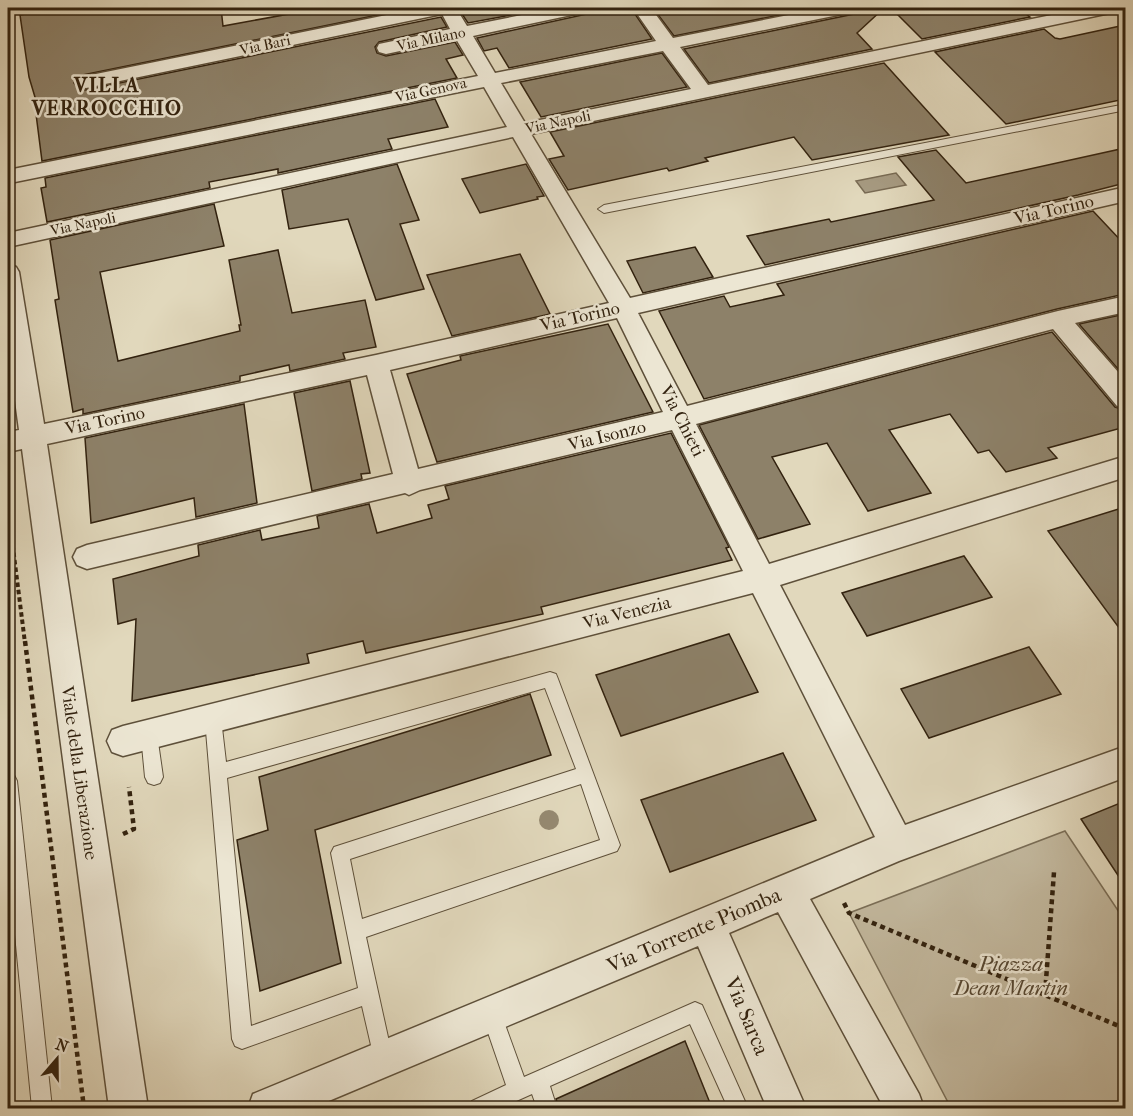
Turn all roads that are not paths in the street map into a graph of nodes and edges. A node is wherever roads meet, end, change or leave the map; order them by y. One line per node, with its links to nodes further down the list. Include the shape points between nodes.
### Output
1 (446, 8): 6 (street, Via Chieti); 10 (street, Via Bari)
2 (581, 8): 6 (street, Via Milano)
3 (642, 8): 7 (street)
4 (848, 8): 7 (street, Via Genova)
5 (1110, 8): 11 (street, Via Napoli)
6 (462, 32): 8 (street, Via Milano); 9 (street, Via Chieti)
7 (669, 42): 9 (street, Via Genova); 11 (street)
8 (386, 48)
9 (489, 78): 13 (street, Via Chieti); 14 (street, Via Genova)
10 (86, 82)
11 (703, 92): 13 (street, Via Napoli)
12 (1125, 107): 16 (lane)
13 (519, 130): 17 (street, Via Napoli); 20 (street, Via Chieti)
14 (15, 175)
15 (1125, 194): 20 (street, Via Torino)
16 (604, 209)
17 (8, 240)
18 (8, 272): 25 (street, Viale della Liberazione)
19 (1125, 304): 21 (street, Via Isonzo)
20 (623, 307): 22 (street, Via Torino); 24 (street, Via Chieti)
21 (1058, 319): 23 (street); 24 (street, Via Isonzo)
22 (376, 364): 25 (street, Via Torino); 27 (street)
23 (1125, 399)
24 (680, 418): 27 (street, Via Isonzo); 29 (street, Via Chieti)
25 (20, 439): 48 (street, Viale della Liberazione)
26 (1125, 466): 29 (street, Via Venezia)
27 (409, 484): 28 (street, Via Isonzo)
28 (87, 557)
29 (763, 578): 30 (street, Via Venezia); 37 (street, Via Chieti)
30 (213, 718): 31 (street, Via Venezia); 33 (lane)
31 (136, 738): 35 (lane)
32 (1125, 761): 37 (street, Via Torrente Piomba)
33 (218, 772): 34 (lane, via 550,679); 41 (lane, via 242,1039)
34 (586, 774): 40 (lane, via 340,853); 40 (lane, via 611,844)
35 (154, 777)
36 (8, 781): 47 (lane)
37 (897, 845): 38 (street, Via Torrente Piomba)
38 (786, 891): 39 (street, Via Torrente Piomba); 53 (street)
39 (707, 924): 42 (street, Via Torrente Piomba); 52 (street, Via Sarca)
40 (355, 931): 41 (lane)
41 (369, 994): 43 (lane)
42 (492, 1015): 43 (street, Via Torrente Piomba); 45 (lane)
43 (382, 1060): 49 (street, Via Torrente Piomba)
44 (538, 1081): 45 (lane); 50 (lane); 51 (lane, via 695,1012)
45 (518, 1090): 46 (lane)
46 (485, 1107)
47 (42, 1108)
48 (128, 1108)
49 (267, 1108)
50 (547, 1108)
51 (738, 1108)
52 (787, 1108)
53 (905, 1108)

